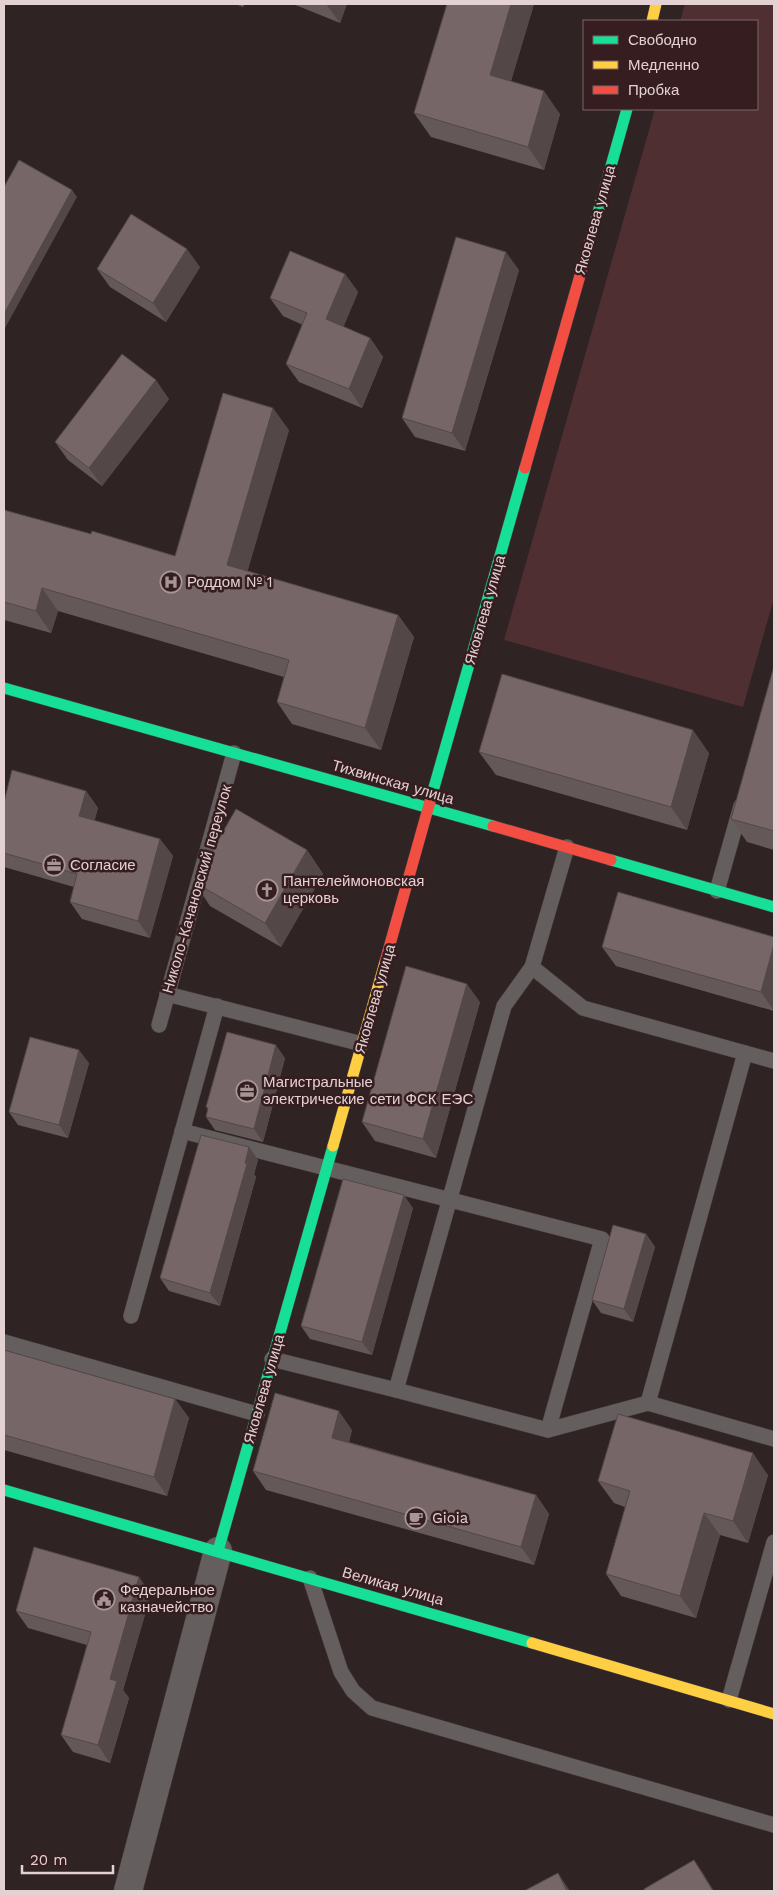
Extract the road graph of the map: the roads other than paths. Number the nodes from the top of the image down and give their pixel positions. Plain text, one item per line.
1 (656, 4) edge
2 (652, 20) edge
3 (627, 110) edge
4 (4, 688) edge
5 (234, 753) junction
6 (746, 790) edge
7 (429, 808) junction
8 (567, 847) junction
9 (717, 891) junction
10 (774, 907) edge
11 (532, 967) junction
12 (167, 994) junction
13 (217, 1006) junction
14 (159, 1025) dead end
15 (362, 1044) junction
16 (745, 1053) junction
17 (774, 1061) edge
18 (182, 1131) junction
19 (327, 1167) junction
20 (448, 1199) junction
21 (131, 1316) dead end
22 (4, 1342) edge
23 (272, 1359) junction
24 (396, 1390) junction
25 (648, 1403) junction
26 (257, 1414) junction
27 (548, 1430) junction
28 (774, 1439) edge
29 (4, 1490) edge
30 (774, 1542) edge
31 (218, 1551) junction
32 (310, 1578) junction
33 (729, 1700) junction
34 (774, 1714) edge
35 (774, 1825) edge
36 (128, 1891) edge

1 - 2 street
3 - 7 street, Яковлева улица
4 - 5 street, Тихвинская улица
5 - 7 street, Тихвинская улица
5 - 12 lane, Николо-Качановский переулок
6 - 9 lane
7 - 8 street, Тихвинская улица
7 - 15 street, Яковлева улица
8 - 9 street, Тихвинская улица
8 - 11 lane
9 - 10 street, Тихвинская улица
11 - 16 lane
11 - 20 lane
12 - 13 lane
12 - 14 lane, Николо-Качановский переулок
13 - 15 lane
13 - 18 lane
15 - 19 street, Яковлева улица
16 - 17 lane
16 - 25 lane
18 - 19 lane
18 - 21 lane
19 - 20 lane
19 - 23 street, Яковлева улица
20 - 24 lane
20 - 27 lane
22 - 26 lane
23 - 24 lane
23 - 26 street, Яковлева улица
24 - 27 lane
25 - 27 lane
25 - 28 lane
26 - 31 street, Яковлева улица
29 - 31 street, Великая улица
30 - 33 lane
31 - 32 street, Великая улица
31 - 36 street, Яковлева улица
32 - 33 street, Великая улица
32 - 35 lane
33 - 34 street, Великая улица

